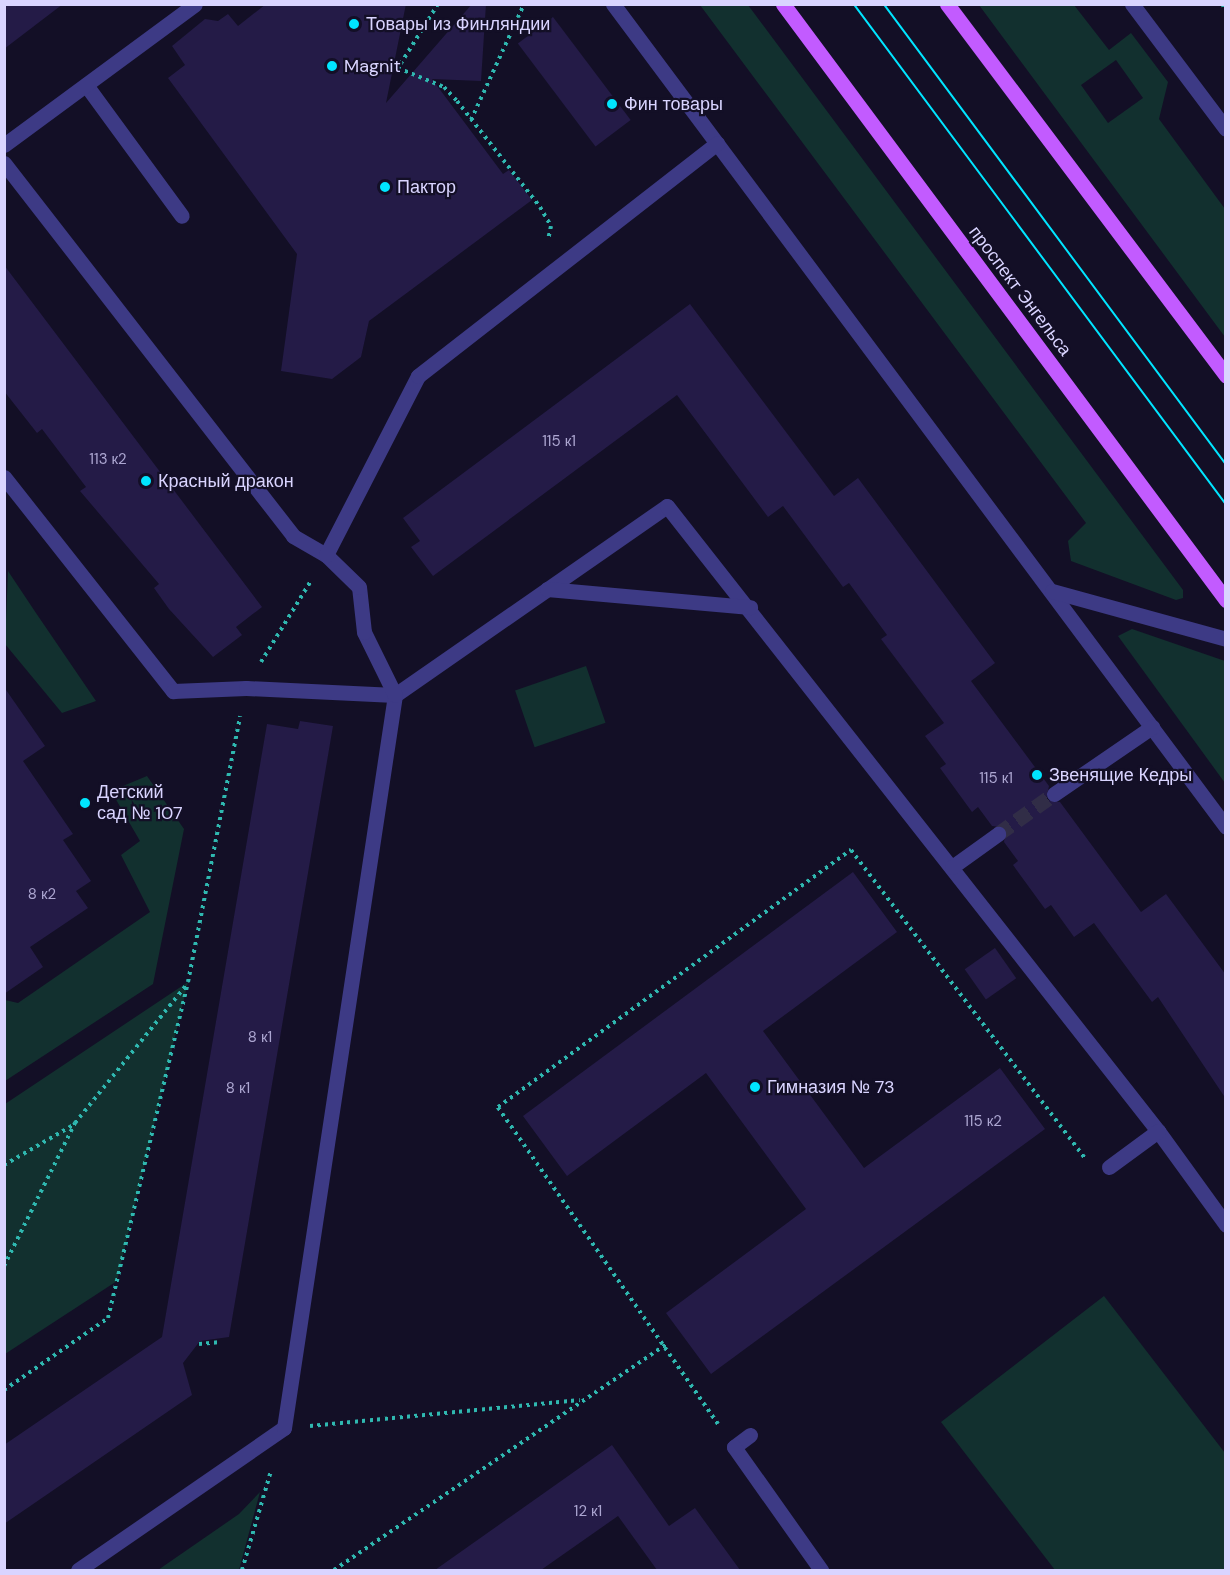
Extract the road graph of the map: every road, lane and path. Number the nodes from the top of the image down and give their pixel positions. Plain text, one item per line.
1 (195, 4) edge
2 (438, 4) edge
3 (524, 4) edge
4 (613, 4) edge
5 (783, 4) edge
6 (947, 4) edge
7 (1132, 4) edge
8 (1222, 4) edge
9 (1226, 10) edge
10 (86, 85) junction
11 (471, 120) junction
12 (1226, 129) edge
13 (717, 143) junction
14 (4, 145) edge
15 (4, 163) edge
16 (182, 216) dead end
17 (546, 252) dead end
18 (1226, 376) edge
19 (4, 477) edge
20 (326, 555) junction
21 (547, 589) junction
22 (1052, 591) junction
23 (1226, 600) edge
24 (750, 607) junction
25 (1226, 639) edge
26 (246, 688) junction
27 (395, 695) junction
28 (1152, 727) junction
29 (1054, 794) tunnel mouth
30 (1226, 827) edge
31 (998, 834) tunnel mouth
32 (952, 867) junction
33 (188, 982) junction
34 (75, 1123) junction
35 (1158, 1131) junction
36 (4, 1165) edge
37 (1091, 1166) dead end
38 (1110, 1167) dead end
39 (1226, 1225) edge
40 (4, 1266) edge
41 (221, 1342) dead end
42 (199, 1344) dead end
43 (666, 1344) junction
44 (4, 1390) edge
45 (580, 1400) junction
46 (284, 1428) junction
47 (750, 1435) dead end
48 (734, 1447) junction
49 (78, 1570) edge
50 (242, 1570) edge
51 (333, 1570) edge
52 (821, 1570) edge

1 - 10 street
2 - 11 path
3 - 11 path
4 - 13 street
5 - 23 main road, проспект Энгельса
6 - 18 main road
7 - 12 street
8 - 9 path
10 - 14 street
10 - 16 street
11 - 17 path
13 - 20 street
13 - 22 street
15 - 20 street
19 - 26 street
20 - 26 path
20 - 27 street
21 - 24 street
21 - 24 street
21 - 27 street
22 - 25 street
22 - 28 street
24 - 32 street
26 - 27 street
26 - 33 path
27 - 46 street
28 - 29 street
28 - 30 street
31 - 32 street
32 - 35 street
33 - 34 path
33 - 44 path
34 - 36 path
34 - 40 path
35 - 38 street
35 - 39 street
37 - 43 path
41 - 42 path
43 - 45 path
43 - 48 path
45 - 46 path
45 - 51 path
46 - 49 street
46 - 50 path
47 - 48 street
48 - 52 street

